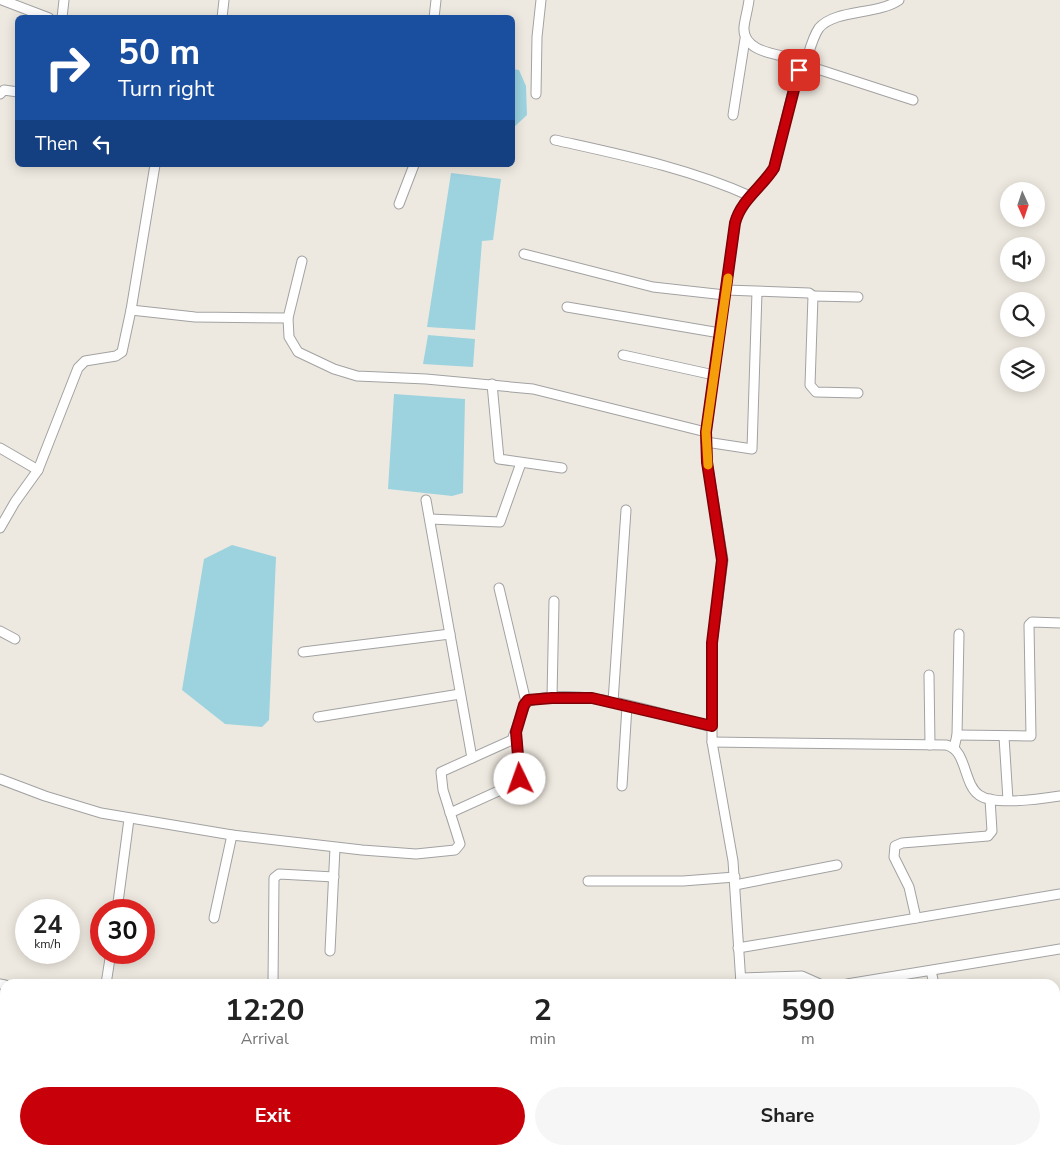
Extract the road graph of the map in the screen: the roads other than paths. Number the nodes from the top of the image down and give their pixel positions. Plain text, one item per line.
1 (2, 0) edge
2 (64, 0) edge
3 (224, 0) edge
4 (436, 0) edge
5 (541, 0) edge
6 (749, 0) edge
7 (899, 0) edge
8 (41, 15) edge
9 (62, 15) edge
10 (222, 15) edge
11 (434, 15) edge
12 (745, 38) junction
13 (802, 64) junction
14 (15, 92) edge
15 (0, 94) edge
16 (536, 94) dead end
17 (913, 100) dead end
18 (733, 115) dead end
19 (555, 140) dead end
20 (155, 167) edge
21 (413, 167) edge
22 (750, 196) junction
23 (399, 204) dead end
24 (524, 254) dead end
25 (302, 262) dead end
26 (725, 292) junction
27 (757, 292) junction
28 (813, 296) junction
29 (858, 296) dead end
30 (567, 307) dead end
31 (131, 310) junction
32 (288, 318) junction
33 (720, 333) junction
34 (623, 355) dead end
35 (714, 375) junction
36 (492, 384) junction
37 (858, 393) dead end
38 (706, 437) junction
39 (0, 448) edge
40 (521, 463) junction
41 (562, 468) dead end
42 (38, 470) junction
43 (426, 500) dead end
44 (626, 510) dead end
45 (430, 519) junction
46 (0, 528) edge
47 (499, 588) dead end
48 (554, 601) dead end
49 (1060, 623) edge
50 (0, 631) edge
51 (450, 634) junction
52 (959, 634) dead end
53 (14, 639) dead end
54 (303, 652) dead end
55 (929, 675) dead end
56 (460, 694) junction
57 (552, 698) junction
58 (526, 702) junction
59 (613, 702) junction
60 (627, 706) junction
61 (318, 717) dead end
62 (712, 726) junction
63 (516, 732) junction
64 (957, 735) junction
65 (1004, 737) junction
66 (712, 742) junction
67 (930, 745) junction
68 (954, 748) junction
69 (472, 758) junction
70 (0, 779) edge
71 (622, 786) dead end
72 (1060, 796) edge
73 (990, 799) junction
74 (1008, 800) junction
75 (450, 813) junction
76 (129, 819) junction
77 (232, 835) junction
78 (335, 848) junction
79 (837, 866) dead end
80 (334, 877) junction
81 (588, 881) dead end
82 (735, 881) junction
83 (1060, 894) edge
84 (118, 899) edge
85 (214, 918) dead end
86 (916, 918) junction
87 (738, 948) junction
88 (1060, 949) edge
89 (330, 951) dead end
90 (109, 964) edge
91 (931, 971) junction
92 (107, 979) edge
93 (273, 979) edge
94 (741, 979) edge
95 (765, 979) edge
96 (809, 979) edge
97 (879, 979) edge
98 (933, 979) edge

1 - 8 street
2 - 9 street
3 - 10 street
4 - 11 street
5 - 16 street
6 - 12 street
7 - 13 street
12 - 13 street
12 - 18 street
13 - 17 street
13 - 22 street
14 - 15 street
19 - 22 street
20 - 31 street
21 - 23 street
22 - 26 street
24 - 26 street
25 - 32 street
26 - 27 street
26 - 33 street
27 - 28 street
27 - 38 street
28 - 29 street
28 - 37 street
30 - 33 street
31 - 32 street
31 - 42 street
32 - 36 street
33 - 35 street
34 - 35 street
35 - 38 street
36 - 38 street
36 - 40 street
38 - 62 street
39 - 42 street
40 - 41 street
40 - 45 street
42 - 46 street
43 - 45 street
44 - 59 street
45 - 51 street
47 - 58 street
48 - 57 street
49 - 65 street
50 - 53 street
51 - 54 street
51 - 56 street
52 - 64 street
55 - 67 street
56 - 61 street
56 - 69 street
57 - 58 street
57 - 59 street
58 - 63 street
59 - 60 street
60 - 62 street
60 - 71 street
62 - 66 street
63 - 69 street
63 - 75 street
64 - 65 street
64 - 68 street
65 - 74 street
66 - 67 street
66 - 82 street
67 - 68 street
68 - 73 street
69 - 75 street
70 - 76 street
72 - 74 street
73 - 74 street
73 - 86 street
75 - 78 street
76 - 77 street
76 - 84 street
77 - 78 street
77 - 85 street
78 - 80 street
79 - 82 street
80 - 89 street
80 - 93 street
81 - 82 street
82 - 87 street
83 - 86 street
86 - 87 street
87 - 94 street
88 - 91 street
90 - 92 street
91 - 97 street
91 - 98 street
95 - 96 street

